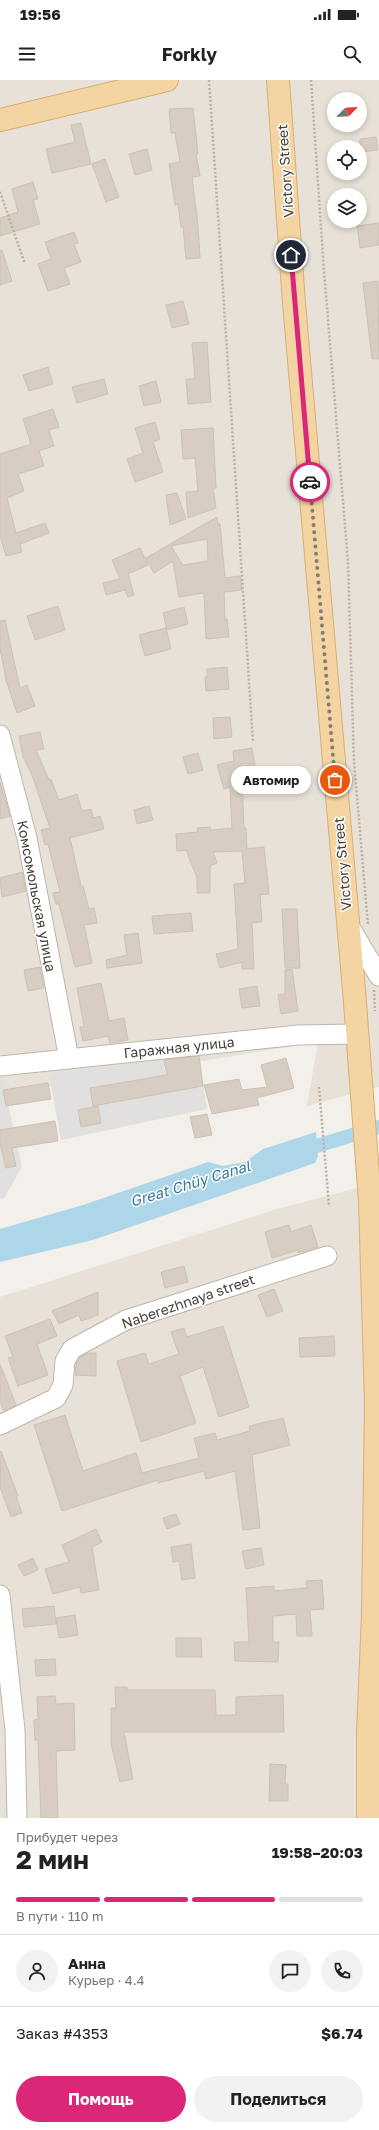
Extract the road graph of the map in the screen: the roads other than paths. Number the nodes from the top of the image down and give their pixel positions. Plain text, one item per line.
1 (167, 80) edge
2 (278, 80) edge
3 (0, 120) edge
4 (0, 735) edge
5 (347, 924) junction
6 (375, 970) edge
7 (357, 1034) junction
8 (69, 1059) junction
9 (0, 1066) edge
10 (376, 1253) edge
11 (327, 1256) dead end
12 (376, 1281) edge
13 (0, 1425) edge
14 (0, 1595) edge
15 (17, 1818) edge
16 (368, 1818) edge

1 - 3 main road
2 - 5 main road, Victory Street
4 - 8 street, Комсомольская улица
5 - 6 street
5 - 7 main road, Victory Street
7 - 8 street, Гаражная улица
7 - 10 main road, Victory Street
8 - 9 street, Гаражная улица
10 - 12 main road, Victory Street
11 - 13 street, Naberezhnaya street
12 - 16 main road, Victory Street
14 - 15 street

